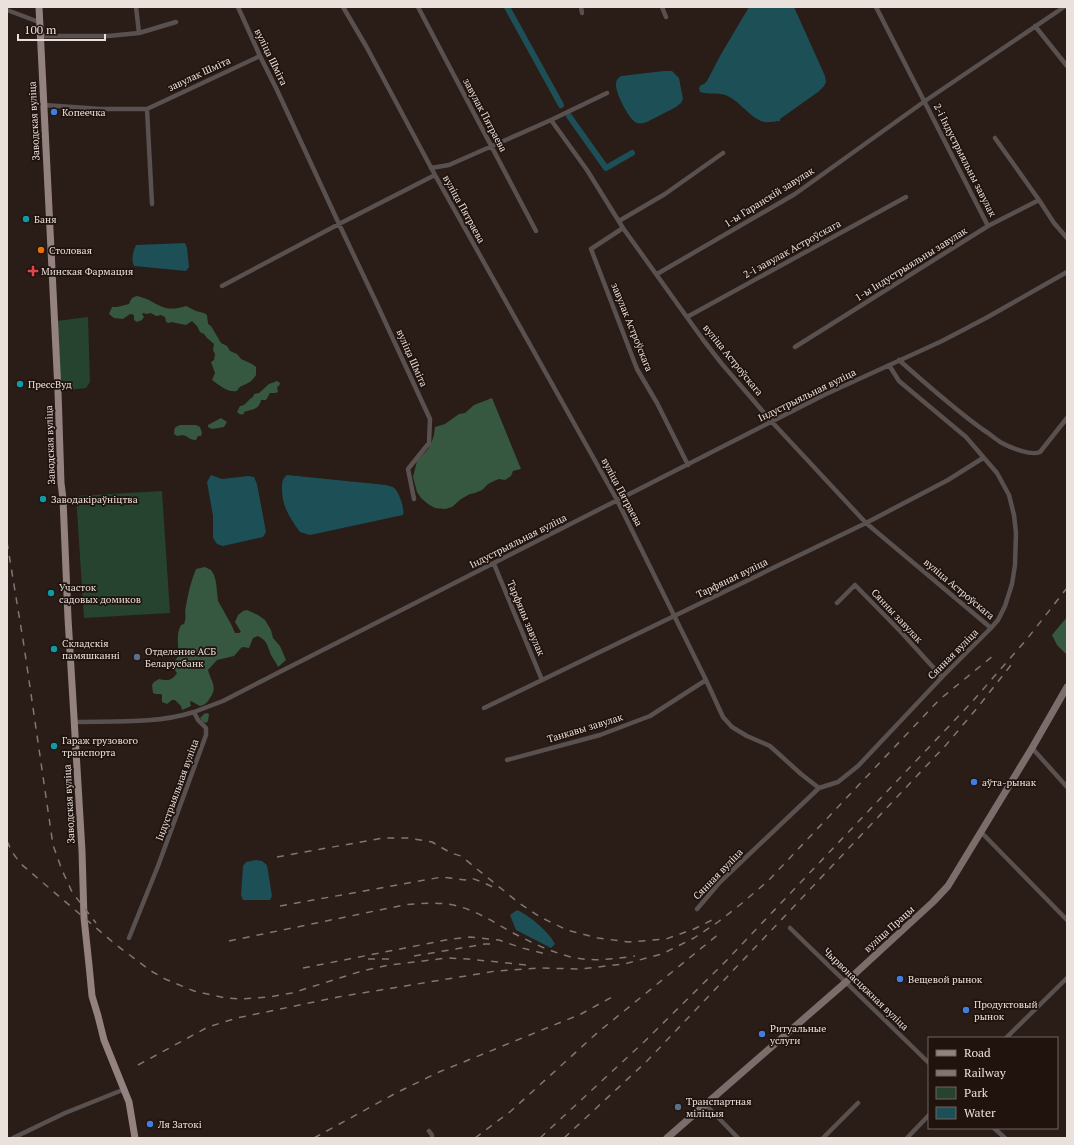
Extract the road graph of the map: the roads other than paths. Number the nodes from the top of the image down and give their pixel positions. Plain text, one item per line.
1 (39, 7) edge
2 (136, 7) edge
3 (238, 7) edge
4 (344, 7) edge
5 (418, 7) edge
6 (581, 7) edge
7 (662, 7) edge
8 (876, 7) edge
9 (1064, 7) edge
10 (7, 10) edge
11 (582, 13) dead end
12 (666, 17) dead end
13 (39, 22) junction
14 (176, 22) dead end
15 (1034, 26) junction
16 (139, 33) junction
17 (40, 36) junction
18 (260, 56) junction
19 (1067, 66) edge
20 (607, 93) dead end
21 (925, 101) junction
22 (44, 105) junction
23 (146, 109) junction
24 (551, 120) junction
25 (995, 138) dead end
26 (491, 146) junction
27 (723, 153) dead end
28 (431, 168) junction
29 (435, 175) junction
30 (906, 196) dead end
31 (1039, 200) junction
32 (152, 204) dead end
33 (619, 221) junction
34 (339, 224) junction
35 (988, 226) junction
36 (623, 228) junction
37 (536, 231) dead end
38 (1067, 238) edge
39 (1067, 272) edge
40 (657, 274) junction
41 (222, 286) dead end
42 (687, 318) junction
43 (795, 347) dead end
44 (899, 360) junction
45 (889, 365) junction
46 (1067, 418) edge
47 (772, 422) junction
48 (983, 458) junction
49 (688, 465) junction
50 (414, 499) dead end
51 (617, 500) junction
52 (866, 523) junction
53 (494, 564) junction
54 (837, 603) dead end
55 (674, 616) junction
56 (991, 628) junction
57 (942, 677) junction
58 (542, 680) junction
59 (706, 680) junction
60 (1067, 687) edge
61 (484, 708) dead end
62 (194, 712) junction
63 (74, 722) junction
64 (1032, 748) junction
65 (507, 760) dead end
66 (1067, 787) edge
67 (819, 788) junction
68 (981, 832) junction
69 (698, 909) dead end
70 (1067, 920) edge
71 (790, 928) dead end
72 (129, 938) dead end
73 (1067, 978) edge
74 (846, 982) junction
75 (1007, 1037) edge
76 (928, 1062) edge
77 (125, 1089) junction
78 (858, 1103) dead end
79 (706, 1104) junction
80 (928, 1116) edge
81 (995, 1129) edge
82 (430, 1131) dead end
83 (13, 1138) edge
84 (136, 1138) edge
85 (432, 1138) edge
86 (667, 1138) edge
87 (738, 1138) edge
88 (823, 1138) edge
89 (907, 1138) edge
90 (1005, 1138) edge

1 - 13 main road, Заводская вуліца
2 - 16 street
3 - 18 street, вуліца Шміта
4 - 28 street, вуліца Пятраева
5 - 26 street, завулак Пятраева
6 - 11 street
7 - 12 street
8 - 21 street
9 - 15 street, 1-ы Гаранскій завулак
10 - 13 street
13 - 17 main road, Заводская вуліца
14 - 16 street
15 - 19 street
15 - 21 street, 1-ы Гаранскій завулак
16 - 17 street
17 - 22 main road, Заводская вуліца
18 - 23 street, завулак Шміта
18 - 34 street, вуліца Шміта
20 - 24 street
21 - 35 street, 2-і Індустрыяльны завулак
21 - 40 street, 1-ы Гаранскій завулак
22 - 23 street, завулак Шміта
22 - 63 main road, Заводская вуліца
23 - 32 street
24 - 26 street
24 - 33 street, вуліца Астроўскага
25 - 31 street
26 - 28 street
26 - 37 street, завулак Пятраева
27 - 33 street
28 - 29 street, вуліца Пятраева
29 - 34 street, вуліца Пятраева
29 - 51 street, вуліца Пятраева
30 - 42 street, 2-і завулак Астроўскага
31 - 35 street, 1-ы Індустрыяльны завулак
31 - 38 street
33 - 36 street, вуліца Астроўскага
34 - 41 street
34 - 50 street, вуліца Шміта
35 - 43 street, 1-ы Індустрыяльны завулак
36 - 40 street, вуліца Астроўскага
36 - 49 street, завулак Астроўскага
39 - 44 street, Індустрыяльная вуліца
40 - 42 street, вуліца Астроўскага
42 - 47 street, вуліца Астроўскага
44 - 45 street, Індустрыяльная вуліца
44 - 46 street
45 - 47 street, Індустрыяльная вуліца
45 - 48 street, Сянная вуліца
47 - 49 street, Індустрыяльная вуліца
47 - 52 street, вуліца Астроўскага
48 - 52 street, Тарфяная вуліца
48 - 56 street, Сянная вуліца
49 - 51 street, Індустрыяльная вуліца
51 - 53 street, Індустрыяльная вуліца
51 - 55 street, вуліца Пятраева
52 - 55 street, Тарфяная вуліца
52 - 56 street, вуліца Астроўскага
53 - 58 street, Тарфяны завулак
53 - 62 street, Індустрыяльная вуліца
54 - 57 street, Сянны завулак
55 - 58 street, Тарфяная вуліца
55 - 59 street, вуліца Пятраева
56 - 57 street, Сянная вуліца
57 - 67 street, Сянная вуліца
58 - 61 street, Тарфяная вуліца
59 - 65 street, Танкавы завулак
59 - 67 street, вуліца Пятраева
60 - 64 main road, вуліца Працы
62 - 63 street
62 - 72 street, Індустрыяльная вуліца
63 - 77 main road, Заводская вуліца
64 - 66 street
64 - 68 main road, вуліца Працы
67 - 69 street, Сянная вуліца
68 - 70 street
68 - 74 main road, вуліца Працы
71 - 74 street, Чырвонасцяжная вуліца
73 - 75 street
74 - 76 street, Чырвонасцяжная вуліца
74 - 79 main road, вуліца Працы
77 - 83 street
77 - 84 main road, Заводская вуліца
78 - 88 street
79 - 86 main road, вуліца Працы
79 - 87 street
80 - 89 street
81 - 90 street
82 - 85 street

